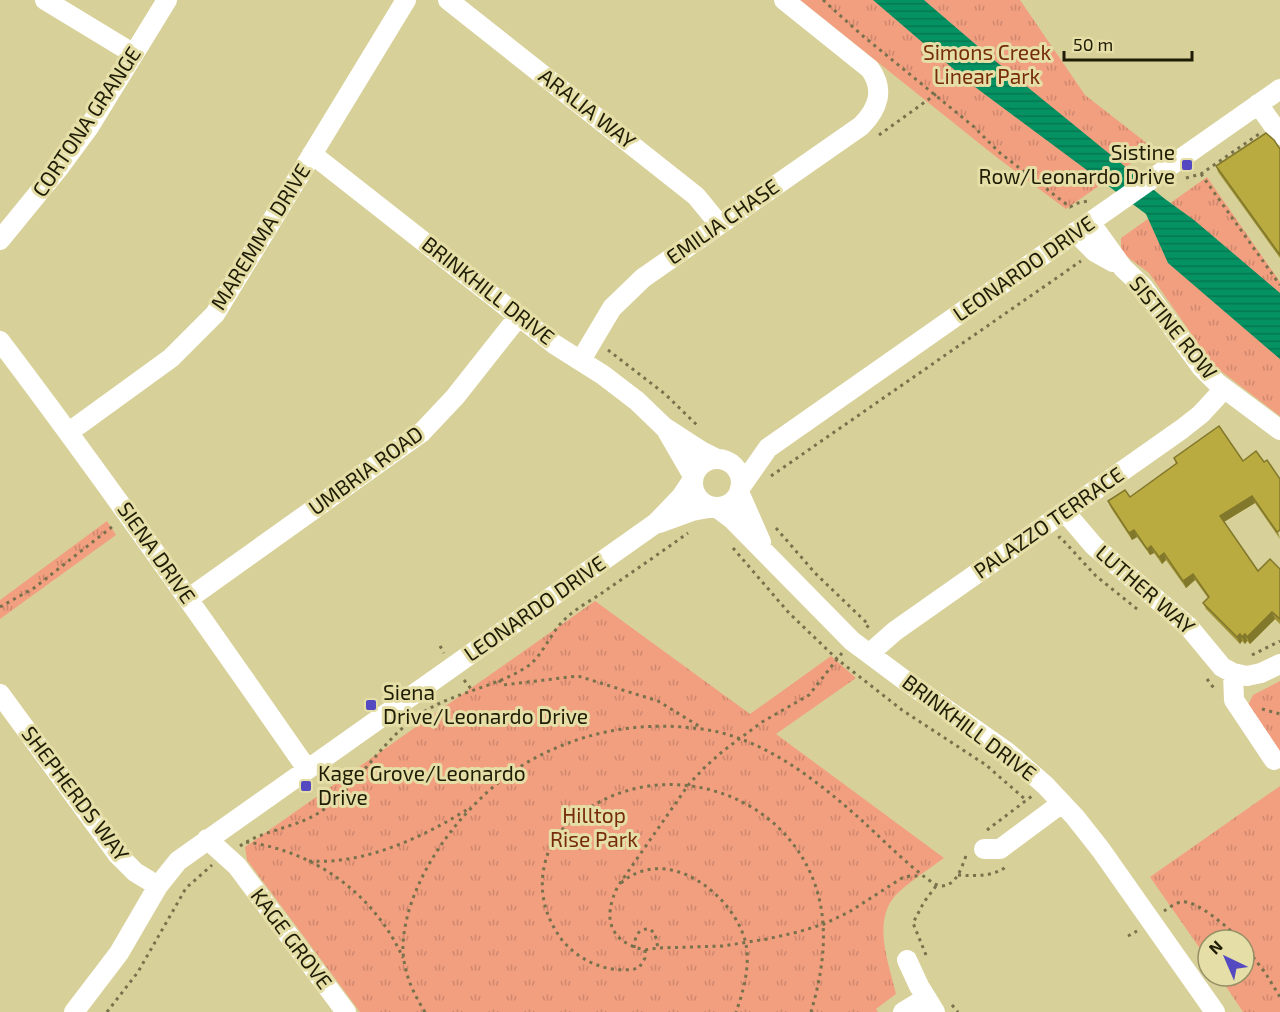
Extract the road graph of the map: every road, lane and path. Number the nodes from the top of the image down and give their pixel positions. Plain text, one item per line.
1 (45, 0) edge
2 (167, 0) edge
3 (406, 0) edge
4 (448, 0) edge
5 (784, 0) edge
6 (823, 0) edge
7 (134, 54) junction
8 (1280, 88) edge
9 (936, 94) junction
10 (1258, 104) junction
11 (1276, 129) edge
12 (870, 141) dead end
13 (312, 154) junction
14 (1201, 174) junction
15 (1178, 179) dead end
16 (1096, 218) junction
17 (719, 224) junction
18 (0, 240) edge
19 (1095, 252) junction
20 (1123, 268) junction
21 (1280, 285) edge
22 (519, 316) junction
23 (0, 341) edge
24 (610, 345) dead end
25 (581, 360) junction
26 (1224, 388) junction
27 (664, 427) junction
28 (1280, 430) edge
29 (69, 432) junction
30 (704, 432) dead end
31 (768, 448) junction
32 (718, 459) junction
33 (693, 477) junction
34 (770, 477) dead end
35 (740, 490) junction
36 (715, 507) junction
37 (1065, 512) junction
38 (772, 523) dead end
39 (656, 524) junction
40 (113, 526) dead end
41 (691, 531) dead end
42 (1050, 544) dead end
43 (765, 551) junction
44 (188, 599) junction
45 (0, 607) edge
46 (1141, 612) dead end
47 (852, 641) junction
48 (870, 653) junction
49 (1280, 664) edge
50 (1201, 672) dead end
51 (1233, 673) junction
52 (500, 680) junction
53 (0, 694) edge
54 (1239, 708) junction
55 (1280, 714) edge
56 (704, 729) junction
57 (741, 738) junction
58 (1274, 760) dead end
59 (307, 769) junction
60 (689, 784) junction
61 (1045, 785) junction
62 (478, 803) junction
63 (1062, 803) junction
64 (213, 834) junction
65 (980, 842) junction
66 (234, 854) junction
67 (305, 861) junction
68 (924, 876) junction
69 (159, 886) junction
70 (618, 886) junction
71 (936, 886) junction
72 (1150, 921) junction
73 (824, 924) junction
74 (1226, 928) edge
75 (1128, 936) dead end
76 (746, 943) junction
77 (634, 948) junction
78 (658, 948) junction
79 (645, 950) junction
80 (917, 958) joint
81 (1256, 961) edge
82 (405, 962) junction
83 (1280, 997) edge
84 (937, 1004) edge
85 (74, 1010) edge
86 (107, 1012) edge
87 (346, 1012) edge
88 (425, 1012) edge
89 (736, 1012) edge
90 (811, 1012) edge
91 (903, 1012) edge
92 (958, 1012) edge
93 (1215, 1012) edge

1 - 7 street
2 - 7 street, CORTONA GRANGE
3 - 13 street, MAREMMA DRIVE
4 - 17 street, ARALIA WAY
5 - 17 street, EMILIA CHASE
6 - 9 path
7 - 18 street, CORTONA GRANGE
8 - 10 street, LEONARDO DRIVE
9 - 12 path
9 - 16 path
10 - 11 street
10 - 16 street, LEONARDO DRIVE
11 - 14 path
13 - 22 street, BRINKHILL DRIVE
13 - 29 street, MAREMMA DRIVE
14 - 15 path
14 - 21 path
16 - 19 street, SISTINE ROW
16 - 20 street, SISTINE ROW
16 - 31 street, LEONARDO DRIVE
17 - 25 street, EMILIA CHASE
19 - 20 street, SISTINE ROW
19 - 34 path
20 - 26 street, SISTINE ROW
22 - 25 street, BRINKHILL DRIVE
22 - 44 street, UMBRIA ROAD
23 - 29 street, SIENA DRIVE
24 - 30 path
25 - 27 street, BRINKHILL DRIVE
26 - 28 street, SISTINE ROW
26 - 37 street, PALAZZO TERRACE
27 - 32 street, BRINKHILL DRIVE
27 - 33 street, BRINKHILL DRIVE
29 - 44 street, SIENA DRIVE
31 - 32 street, LEONARDO DRIVE
31 - 35 street, LEONARDO DRIVE
32 - 33 street
32 - 35 street
33 - 36 street
33 - 39 street, LEONARDO DRIVE
35 - 36 street
35 - 43 street, BRINKHILL DRIVE
36 - 39 street, LEONARDO DRIVE
36 - 43 street, BRINKHILL DRIVE
37 - 48 street, PALAZZO TERRACE
37 - 51 street, LUTHER WAY
38 - 47 path
39 - 59 street, LEONARDO DRIVE
40 - 45 path
41 - 52 path
42 - 46 path
43 - 47 street, BRINKHILL DRIVE
44 - 59 street, SIENA DRIVE
47 - 48 street, BRINKHILL DRIVE
47 - 57 path
48 - 61 street, BRINKHILL DRIVE
49 - 51 street
50 - 54 path
51 - 54 street
52 - 56 path
52 - 66 path
53 - 69 street, SHEPHERDS WAY
54 - 55 path
54 - 58 street
56 - 57 path
56 - 62 path
57 - 60 path
57 - 68 path
59 - 64 street, LEONARDO DRIVE
60 - 70 path
60 - 73 path
60 - 79 path
61 - 63 street, BRINKHILL DRIVE
61 - 65 path
62 - 67 path
62 - 82 path
63 - 65 street
63 - 72 street, BRINKHILL DRIVE
64 - 66 street, KAGE GROVE
64 - 69 street, LEONARDO DRIVE
65 - 71 path
66 - 67 path
66 - 86 path
66 - 87 street, KAGE GROVE
67 - 82 path
68 - 71 path
68 - 73 path
69 - 85 street, LEONARDO DRIVE
70 - 76 path
70 - 77 path
71 - 80 path
72 - 74 path
72 - 75 path
72 - 93 street, BRINKHILL DRIVE
73 - 76 path
73 - 90 path
76 - 78 path
76 - 89 path
77 - 78 path
77 - 79 path
78 - 79 path
80 - 84 street
81 - 83 path
82 - 88 path
84 - 91 street
84 - 92 path

